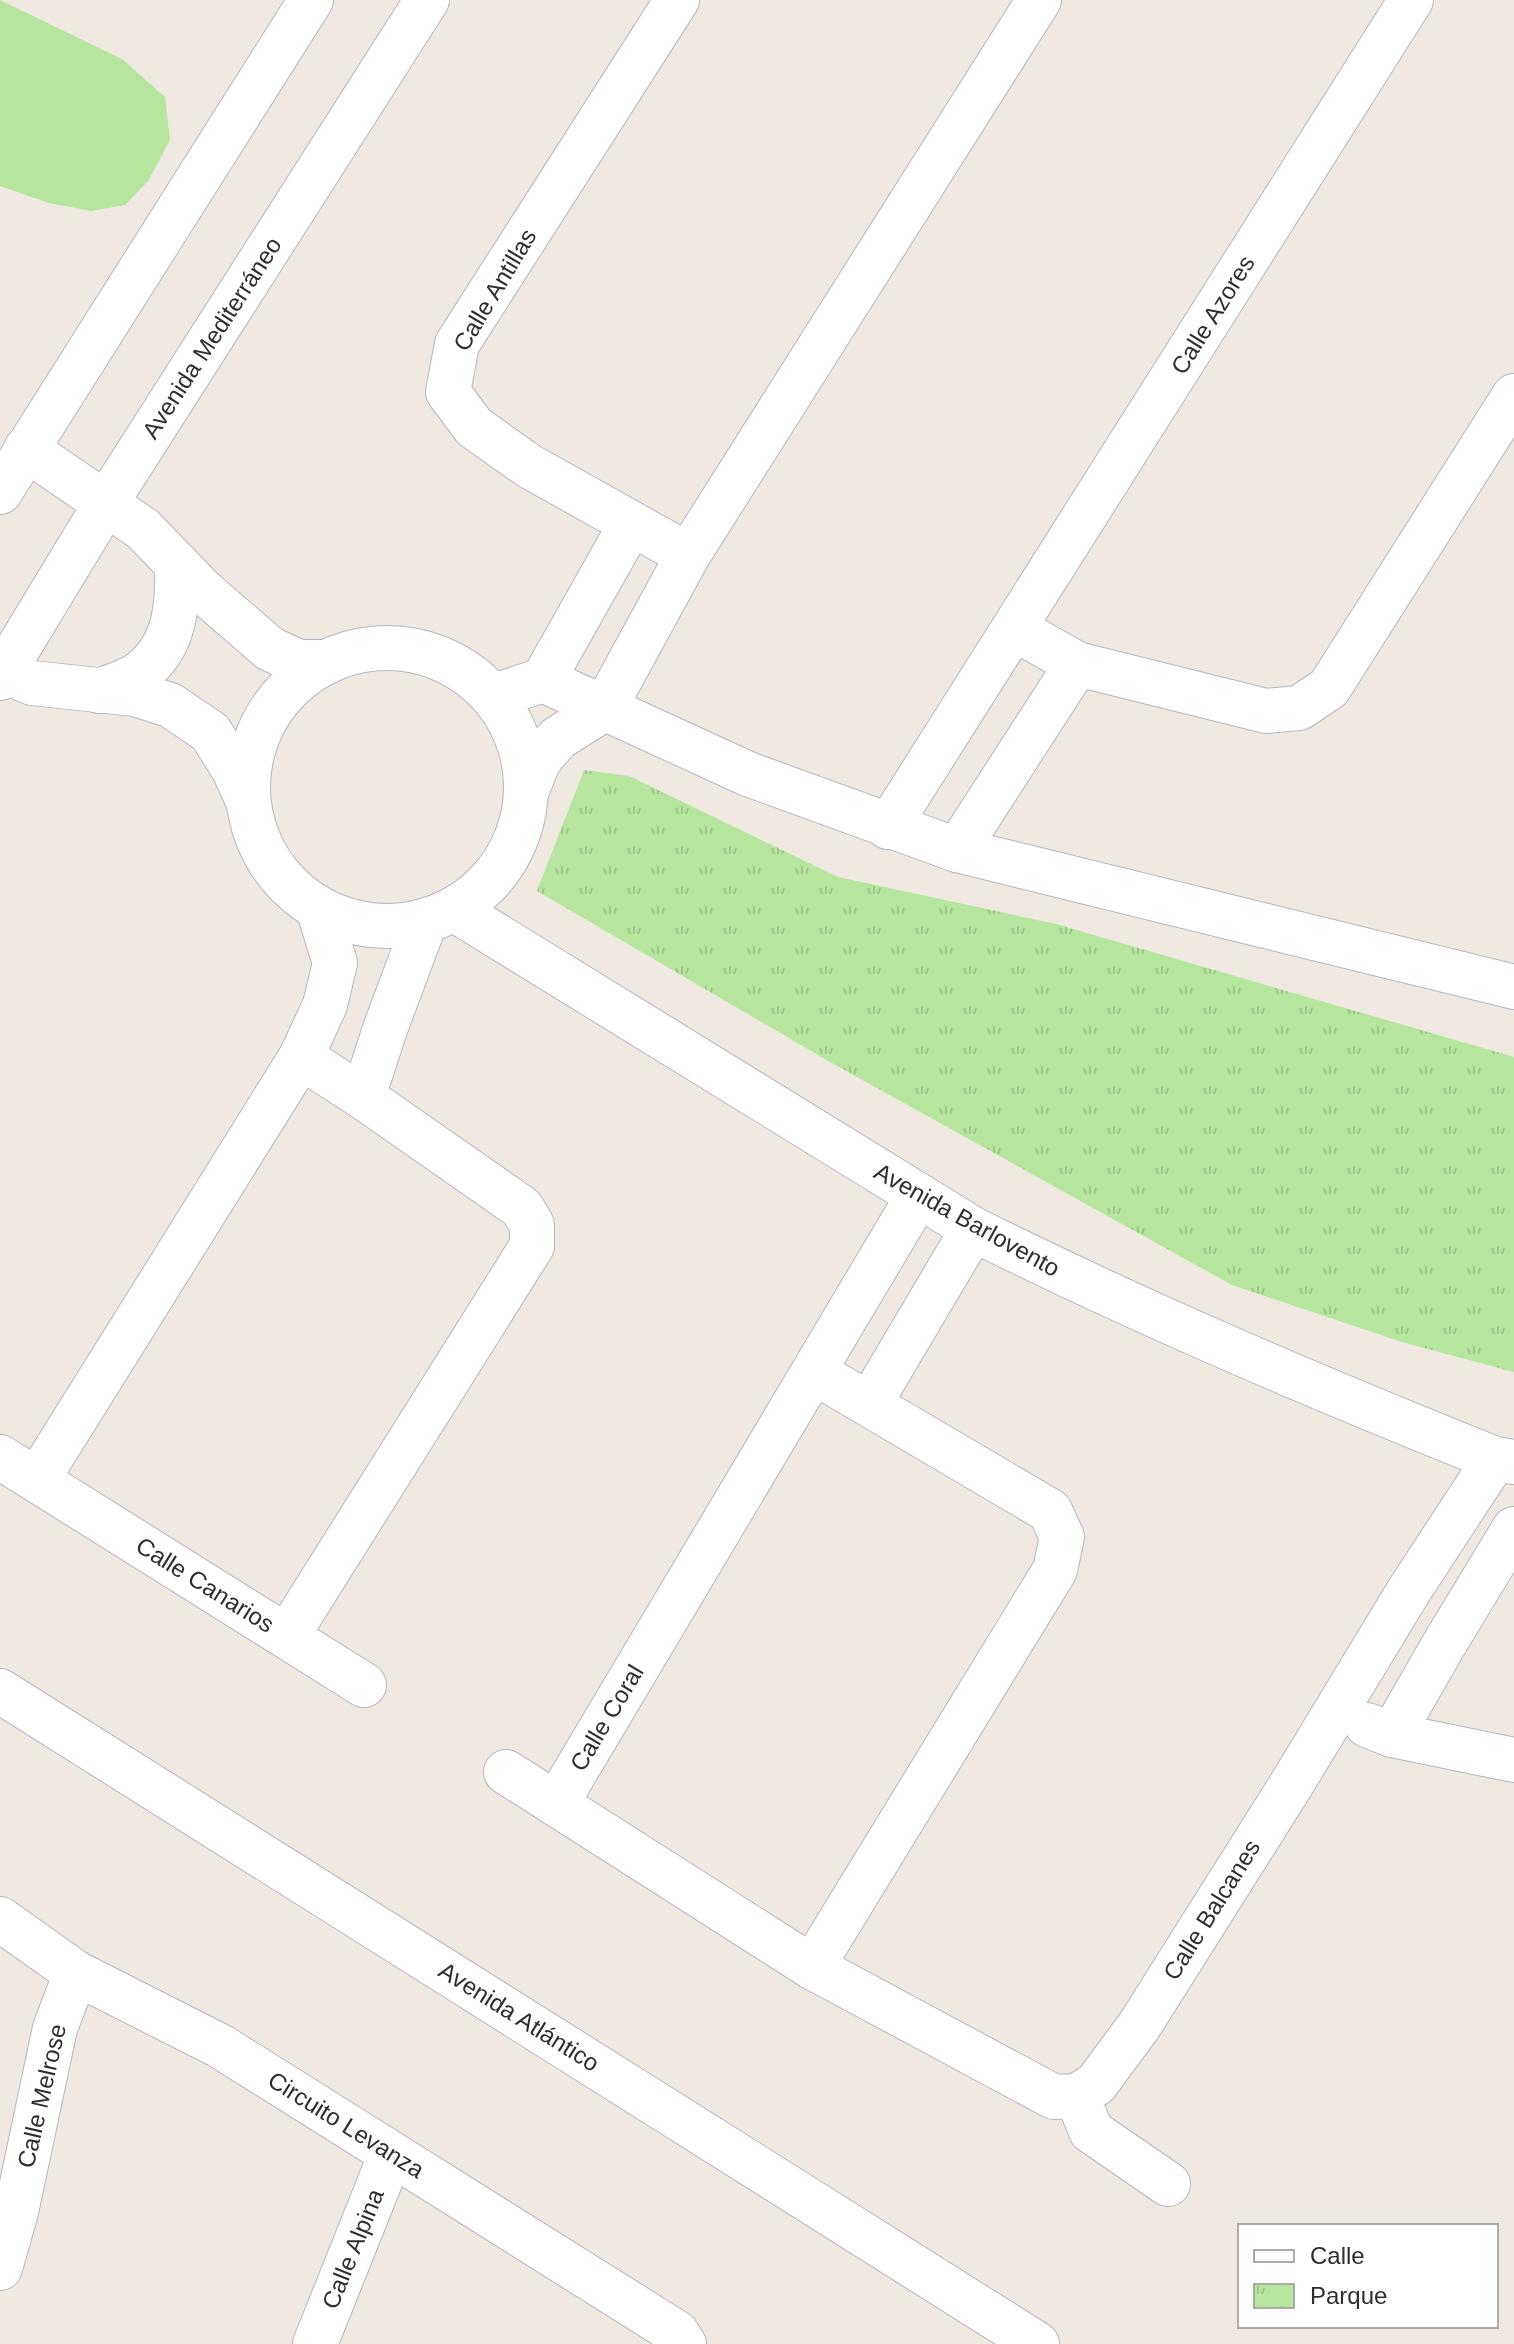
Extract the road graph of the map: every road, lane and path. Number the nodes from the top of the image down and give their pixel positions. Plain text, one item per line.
1 (311, 0) edge
2 (427, 0) edge
3 (677, 0) edge
4 (1039, 0) edge
5 (1411, 0) edge
6 (1514, 396) edge
7 (26, 449) junction
8 (0, 492) edge
9 (106, 503) junction
10 (631, 524) junction
11 (688, 555) junction
12 (177, 564) junction
13 (1015, 629) junction
14 (325, 662) junction
15 (1077, 664) junction
16 (1, 673) edge
17 (543, 680) junction
18 (99, 691) junction
19 (494, 696) junction
20 (604, 709) junction
21 (527, 790) junction
22 (248, 801) junction
23 (888, 827) junction
24 (957, 850) junction
25 (319, 911) junction
26 (440, 916) junction
27 (1512, 984) edge
28 (301, 1057) junction
29 (363, 1097) junction
30 (918, 1196) junction
31 (973, 1229) junction
32 (814, 1372) junction
33 (870, 1403) junction
34 (0, 1457) edge
35 (1505, 1460) edge
36 (37, 1480) junction
37 (1514, 1529) edge
38 (287, 1636) junction
39 (364, 1685) dead end
40 (0, 1691) edge
41 (1335, 1712) junction
42 (1392, 1735) junction
43 (1514, 1760) edge
44 (506, 1772) dead end
45 (556, 1804) junction
46 (0, 1919) edge
47 (812, 1967) junction
48 (76, 1973) junction
49 (1077, 2096) junction
50 (391, 2154) junction
51 (1168, 2184) dead end
52 (0, 2268) edge
53 (315, 2344) edge
54 (684, 2344) edge
55 (1037, 2344) edge

1 - 7 street
2 - 9 street, Avenida Mediterráneo
3 - 10 street, Calle Antillas
4 - 11 street
5 - 13 street, Calle Azores
6 - 15 street
7 - 8 street
7 - 9 street
9 - 12 street
9 - 16 street, Avenida Mediterráneo
10 - 11 street, Calle Antillas
10 - 17 street
11 - 20 street
12 - 14 street
12 - 18 street
13 - 15 street
13 - 23 street, Calle Azores
14 - 19 street
14 - 22 street
15 - 24 street
16 - 18 street
17 - 19 street
17 - 20 street
18 - 22 street
19 - 21 street
20 - 21 street
20 - 23 street
21 - 26 street
22 - 25 street
23 - 24 street
24 - 27 street
25 - 26 street
25 - 28 street
26 - 29 street
26 - 30 street, Avenida Barlovento
28 - 29 street, Calle Canarios
28 - 36 street
29 - 38 street, Calle Canarios
30 - 31 street, Avenida Barlovento
30 - 32 street, Calle Coral
31 - 33 street
31 - 35 street, Avenida Barlovento
32 - 33 street
32 - 45 street, Calle Coral
33 - 47 street
34 - 36 street, Calle Canarios
35 - 41 street, Calle Balcanes
36 - 38 street, Calle Canarios
37 - 42 street
38 - 39 street
40 - 55 street, Avenida Atlántico
41 - 42 street
41 - 49 street, Calle Balcanes
42 - 43 street
44 - 45 street
45 - 47 street
46 - 48 street, Circuito Levanza
47 - 49 street
48 - 50 street, Circuito Levanza
48 - 52 street, Calle Melrose
49 - 51 street
50 - 53 street, Calle Alpina
50 - 54 street, Circuito Levanza

